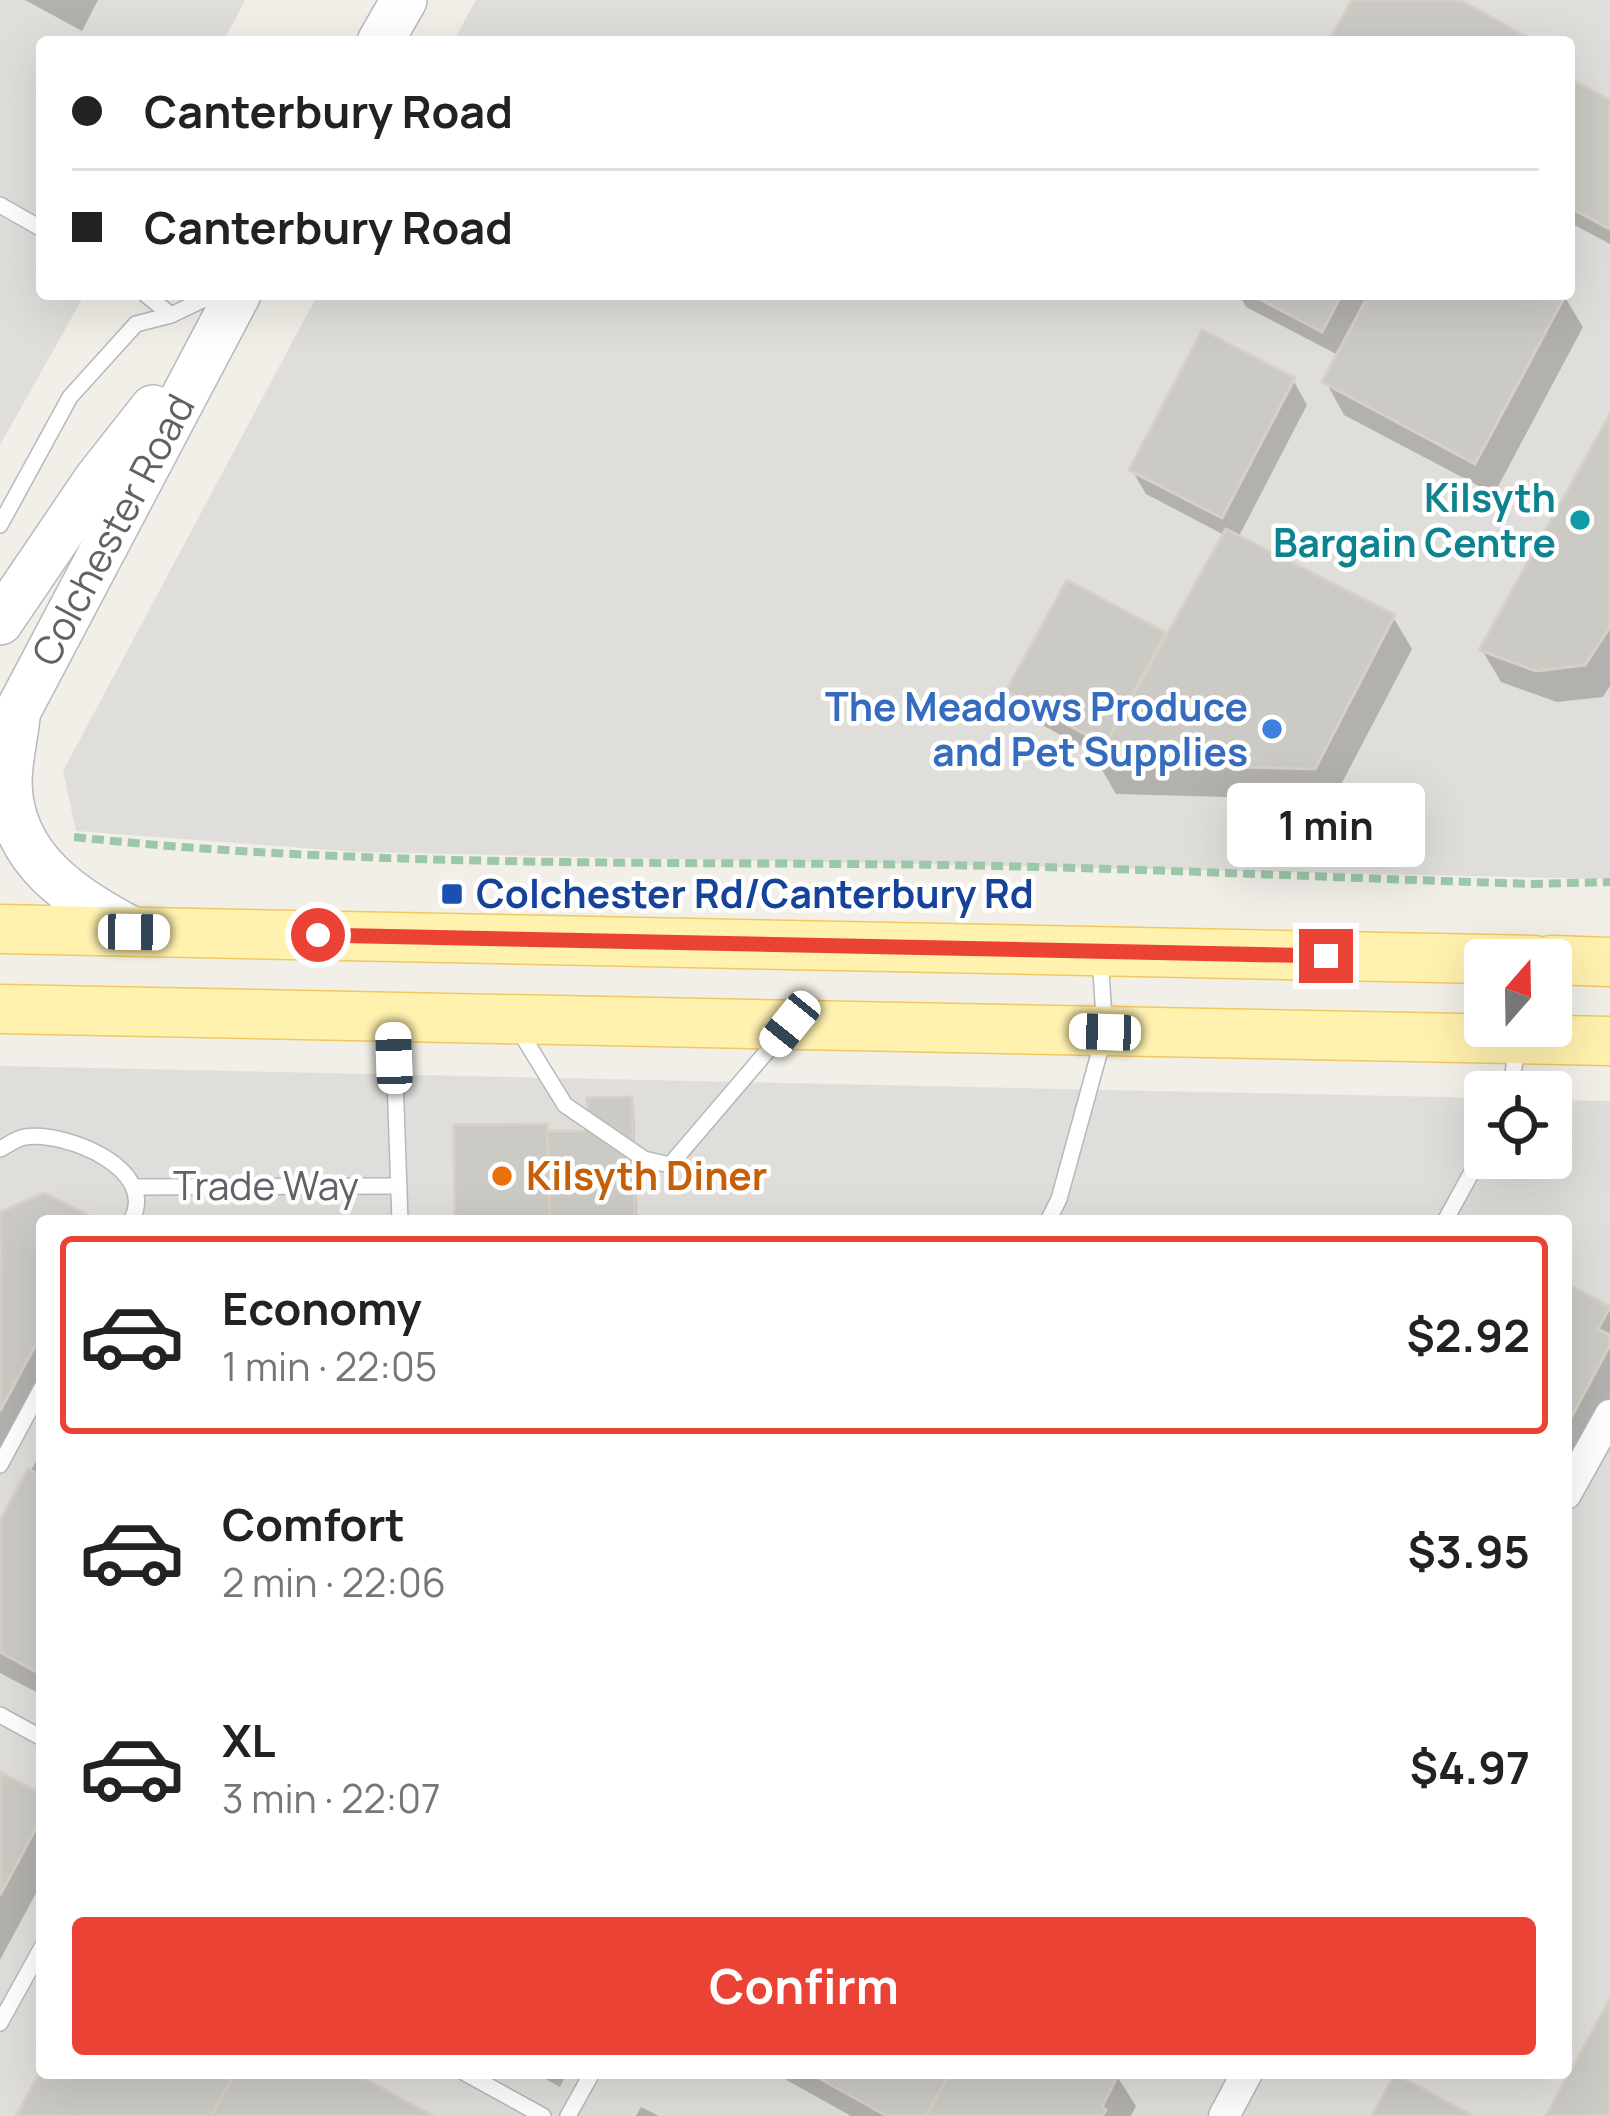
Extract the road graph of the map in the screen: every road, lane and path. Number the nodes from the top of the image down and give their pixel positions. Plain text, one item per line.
1 (404, 0) edge
2 (383, 36) edge
3 (0, 205) edge
4 (36, 226) edge
5 (153, 300) edge
6 (226, 301) edge
7 (171, 314) junction
8 (0, 525) edge
9 (0, 622) edge
10 (9, 729) edge
11 (63, 836) dead end
12 (1610, 882) edge
13 (0, 929) edge
14 (134, 932) junction
15 (1100, 951) junction
16 (1464, 959) edge
17 (1572, 961) edge
18 (1610, 962) edge
19 (0, 1009) edge
20 (393, 1015) junction
21 (511, 1018) junction
22 (790, 1024) junction
23 (1105, 1032) junction
24 (1464, 1038) edge
25 (1572, 1040) edge
26 (1610, 1041) edge
27 (0, 1149) edge
28 (1468, 1179) edge
29 (398, 1186) junction
30 (134, 1187) junction
31 (134, 1215) edge
32 (400, 1215) edge
33 (1051, 1215) edge
34 (1448, 1215) edge
35 (36, 1398) edge
36 (1610, 1415) edge
37 (0, 1466) edge
38 (1572, 1483) edge
39 (0, 1715) edge
40 (36, 1735) edge
41 (36, 1958) edge
42 (0, 2023) edge
43 (476, 2079) edge
44 (589, 2079) edge
45 (1244, 2079) edge
46 (543, 2116) edge
47 (568, 2116) edge
48 (1224, 2116) edge

1 - 2 main road
3 - 4 lane
5 - 7 lane
6 - 7 lane
6 - 9 main road, Colchester Road
6 - 10 main road, Colchester Road
7 - 8 lane
10 - 14 main road, Colchester Road
11 - 12 path
13 - 14 main road
14 - 15 main road
15 - 16 main road
15 - 23 lane
17 - 18 main road
19 - 20 main road
20 - 21 main road
20 - 29 lane, Trade Way
21 - 22 main road
21 - 22 lane
22 - 23 main road
23 - 24 main road
23 - 33 lane
25 - 26 main road
27 - 30 lane
28 - 34 lane
29 - 30 lane, Trade Way
29 - 32 lane, Trade Way
30 - 31 lane
35 - 37 lane
36 - 38 street
39 - 40 lane
41 - 42 lane
43 - 46 lane
44 - 47 lane
45 - 48 street

